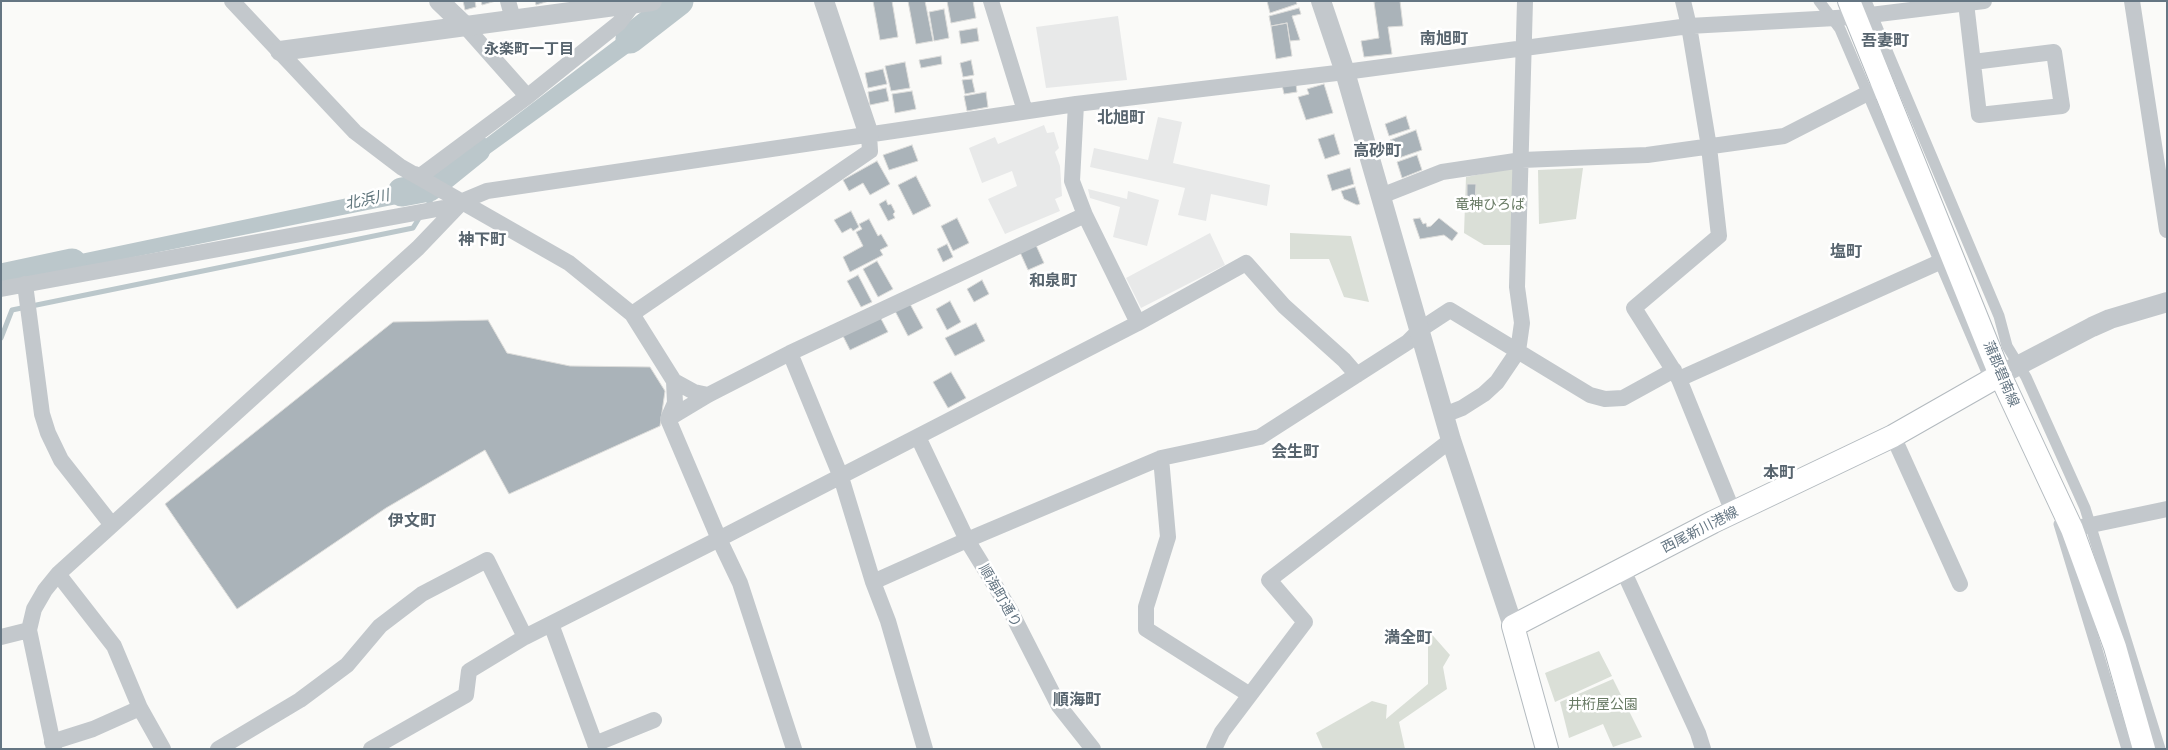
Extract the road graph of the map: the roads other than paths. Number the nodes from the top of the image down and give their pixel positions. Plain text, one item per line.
1 (232, 1) edge
2 (439, 1) edge
3 (824, 1) edge
4 (991, 1) edge
5 (1321, 1) edge
6 (1525, 1) edge
7 (1683, 1) edge
8 (1819, 1) edge
9 (1984, 1) edge
10 (2132, 1) edge
11 (643, 2) edge
12 (1966, 3) junction
13 (1860, 8) edge
14 (511, 10) edge
15 (1831, 18) junction
16 (464, 25) junction
17 (1690, 26) junction
18 (1525, 49) junction
19 (280, 51) junction
20 (1973, 62) junction
21 (1345, 72) junction
22 (1876, 91) junction
23 (527, 96) junction
24 (1076, 104) junction
25 (1025, 111) junction
26 (869, 135) junction
27 (1709, 147) junction
28 (1522, 160) junction
29 (412, 173) junction
30 (1381, 196) junction
31 (458, 201) junction
32 (1085, 215) junction
33 (2167, 230) edge
34 (1946, 259) junction
35 (25, 284) junction
36 (1, 289) edge
37 (2167, 302) edge
38 (632, 314) junction
39 (1138, 322) junction
40 (1420, 329) junction
41 (1518, 351) junction
42 (790, 353) junction
43 (2020, 364) junction
44 (1676, 374) junction
45 (1357, 376) junction
46 (1994, 378) junction
47 (674, 381) junction
48 (708, 395) junction
49 (1444, 415) junction
50 (668, 419) junction
51 (918, 436) junction
52 (1893, 436) junction
53 (1451, 440) junction
54 (1161, 458) junction
55 (841, 477) junction
56 (2167, 510) edge
57 (1733, 512) junction
58 (112, 525) junction
59 (2081, 527) junction
60 (719, 539) junction
61 (967, 540) junction
62 (1623, 570) junction
63 (58, 574) junction
64 (873, 582) junction
65 (1960, 584) dead end
66 (551, 624) junction
67 (1513, 626) junction
68 (29, 630) junction
69 (1, 637) edge
70 (525, 637) junction
71 (1250, 695) junction
72 (140, 708) junction
73 (654, 720) dead end
74 (53, 745) edge
75 (596, 746) edge
76 (163, 749) edge
77 (218, 749) edge
78 (371, 749) edge
79 (794, 749) edge
80 (925, 749) edge
81 (1093, 749) edge
82 (1214, 749) edge
83 (1547, 749) edge
84 (1703, 749) edge
85 (2127, 749) edge
86 (2144, 749) edge
87 (2160, 749) edge

1 - 19 street
2 - 16 street
3 - 26 street
4 - 25 street
5 - 21 street
6 - 18 street
7 - 17 street
8 - 15 street
9 - 12 street
10 - 33 street
11 - 14 street
11 - 23 street
12 - 13 street
12 - 20 street
13 - 15 street
13 - 22 main road, 蒲郡碧南線
13 - 43 street
14 - 16 street
15 - 17 street
15 - 22 street
16 - 19 street
16 - 23 street
17 - 18 street
17 - 27 street
18 - 21 street
18 - 28 street
19 - 29 street
20 - 20 street
21 - 24 street
21 - 30 street
22 - 27 street
22 - 34 main road, 蒲郡碧南線
23 - 29 street
24 - 25 street
24 - 32 street
25 - 26 street
26 - 31 street
26 - 38 street
27 - 28 street
27 - 44 street
28 - 30 street
28 - 41 street
29 - 31 street
30 - 40 street
31 - 35 street
31 - 38 street
31 - 58 street
32 - 39 street
32 - 42 street
34 - 44 street
34 - 46 main road, 蒲郡碧南線
35 - 36 street
35 - 58 street
37 - 43 street
38 - 47 street
39 - 45 street
39 - 51 street
40 - 41 street
40 - 45 street
40 - 49 street
41 - 44 street
41 - 49 street
42 - 48 street
42 - 55 street
43 - 46 street
43 - 59 street
44 - 57 street
45 - 54 street
46 - 52 main road, 西尾新川港線
46 - 59 main road, 蒲郡碧南線
46 - 85 street
47 - 48 street
47 - 50 street
48 - 50 street
49 - 53 street
50 - 60 street
51 - 55 street
51 - 61 street, 順海町通り
52 - 57 main road, 西尾新川港線
52 - 65 street
53 - 67 street
53 - 71 street
54 - 61 street
54 - 71 street
55 - 60 street
55 - 64 street
56 - 59 street
57 - 62 main road, 西尾新川港線
58 - 63 street
59 - 86 main road, 蒲郡碧南線
59 - 87 street
60 - 66 street
60 - 79 street
61 - 64 street
61 - 81 street, 順海町通り
62 - 67 main road, 西尾新川港線
62 - 84 street
63 - 68 street
63 - 72 street
64 - 80 street
66 - 70 street
66 - 75 street
67 - 83 main road
68 - 69 street
68 - 74 street
70 - 77 street
70 - 78 street
71 - 82 street
72 - 74 street
72 - 76 street
73 - 75 street

